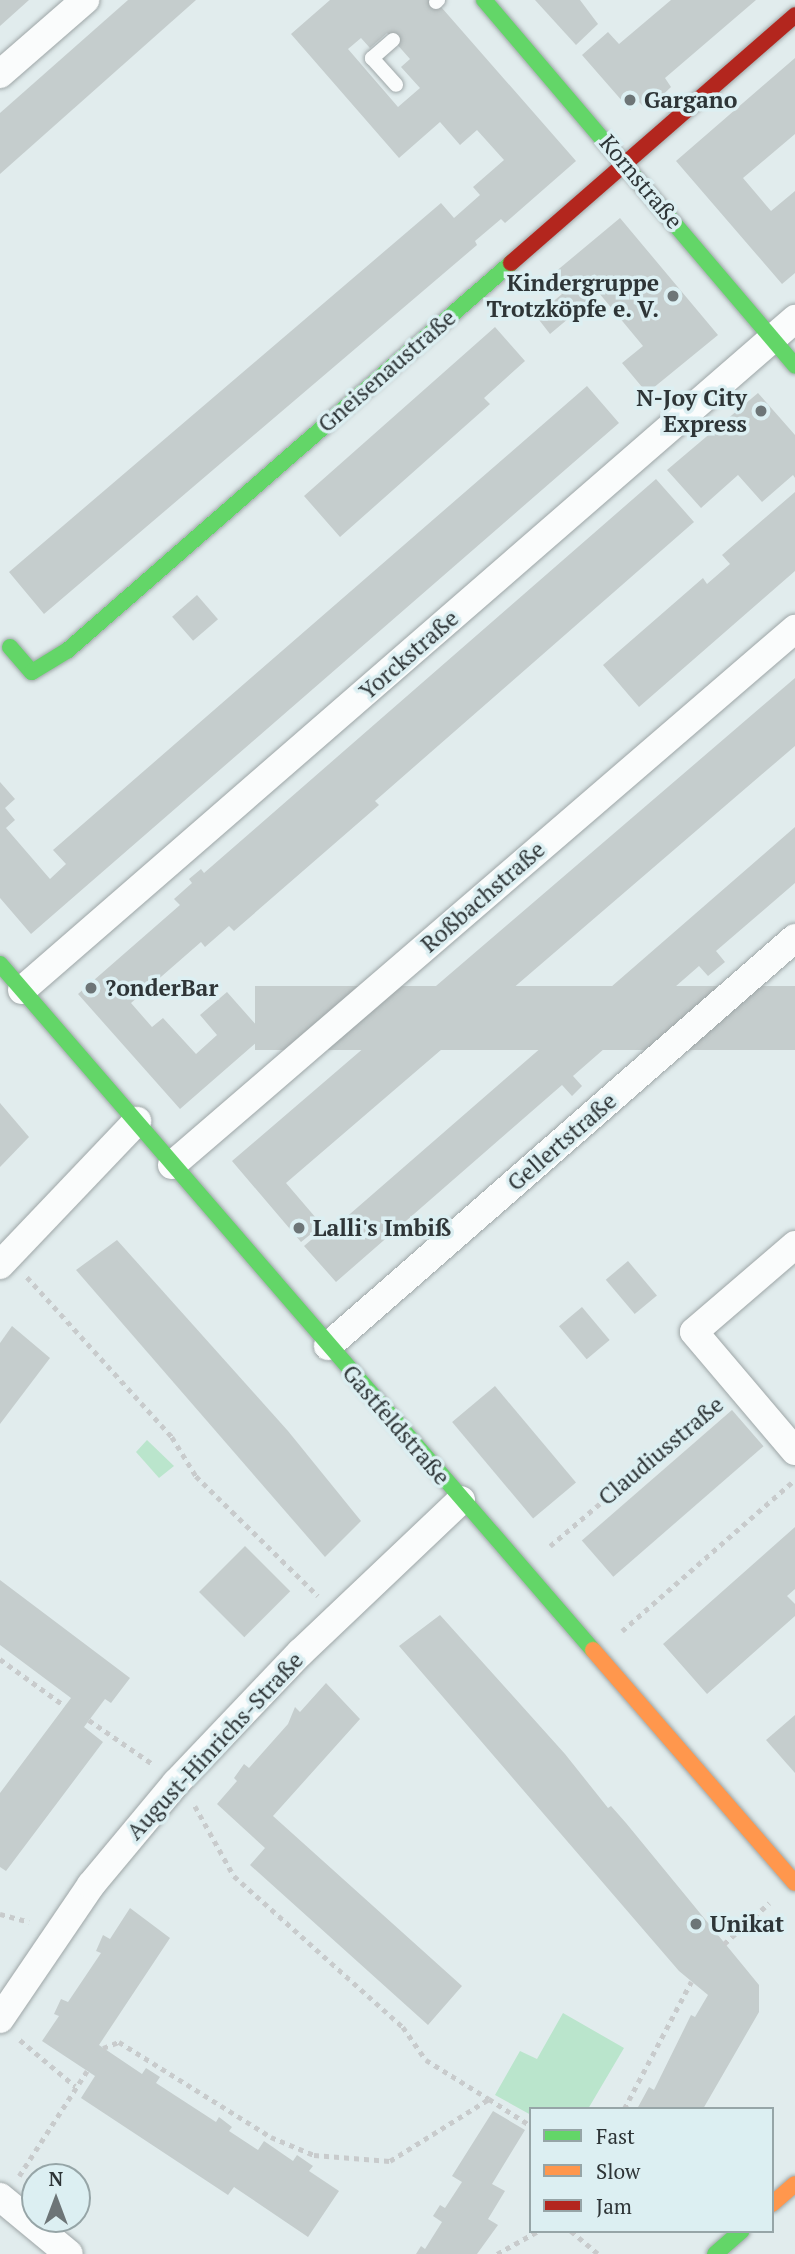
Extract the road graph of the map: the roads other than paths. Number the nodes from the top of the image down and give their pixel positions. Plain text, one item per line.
1 (85, 0) edge
2 (484, 0) edge
3 (795, 15) edge
4 (393, 40) dead end
5 (0, 74) edge
6 (396, 85) dead end
7 (625, 163) junction
8 (795, 319) edge
9 (771, 340) junction
10 (795, 366) edge
11 (795, 629) edge
12 (10, 647) dead end
13 (795, 938) edge
14 (0, 964) edge
15 (22, 990) junction
16 (137, 1121) junction
17 (172, 1165) junction
18 (795, 1245) edge
19 (5, 1259) edge
20 (328, 1346) junction
21 (795, 1451) edge
22 (461, 1500) junction
23 (794, 1882) edge
24 (2, 2017) edge
25 (795, 2184) edge
26 (2, 2199) edge
27 (774, 2202) edge
28 (739, 2233) edge
29 (69, 2254) edge
30 (715, 2254) edge

1 - 5 street
2 - 7 street, Kornstraße
3 - 7 street, Gneisenaustraße
4 - 6 lane
7 - 9 street, Kornstraße
7 - 12 street, Gneisenaustraße
8 - 9 street, Yorckstraße
9 - 10 street, Kornstraße
9 - 15 street, Yorckstraße
11 - 17 street, Roßbachstraße
13 - 20 street, Gellertstraße
14 - 15 street, Gastfeldstraße
15 - 16 street, Gastfeldstraße
16 - 17 street, Gastfeldstraße
16 - 19 street
17 - 20 street, Gastfeldstraße
18 - 21 street, Claudiusstraße
20 - 22 street, Gastfeldstraße
22 - 23 street, Gastfeldstraße
22 - 24 street, August-Hinrichs-Straße
25 - 27 street
26 - 29 street
28 - 30 street

